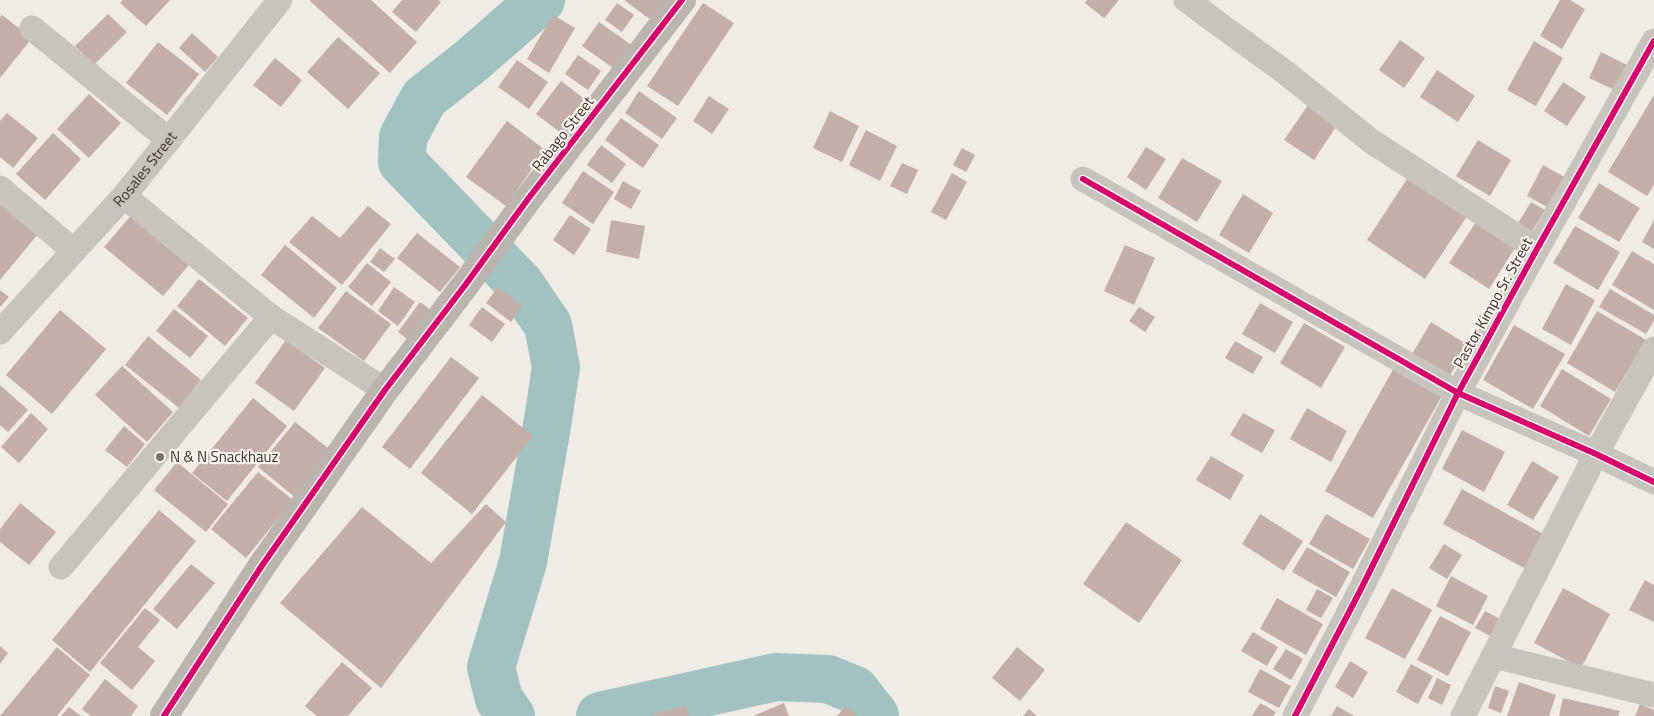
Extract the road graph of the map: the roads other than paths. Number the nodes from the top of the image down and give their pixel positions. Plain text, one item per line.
1 (280, 0) edge
2 (682, 0) edge
3 (1186, 0) edge
4 (32, 28) dead end
5 (1654, 41) edge
6 (168, 140) junction
7 (1083, 179) dead end
8 (0, 188) edge
9 (124, 196) junction
10 (1537, 249) junction
11 (74, 251) junction
12 (270, 317) junction
13 (0, 332) edge
14 (1654, 349) edge
15 (385, 390) junction
16 (1458, 394) junction
17 (1596, 454) junction
18 (1654, 482) edge
19 (61, 566) dead end
20 (1494, 656) junction
21 (1654, 695) edge
22 (164, 716) edge
23 (1295, 716) edge
24 (1463, 716) edge

1 - 6 street, Rosales Street
2 - 15 street, Rabago Street
3 - 10 street
4 - 6 street
5 - 10 street, Pastor Kimpo Sr. Street
6 - 9 street, Rosales Street
7 - 16 street
8 - 11 street
9 - 11 street, Rosales Street
9 - 12 street
10 - 16 street, Pastor Kimpo Sr. Street
11 - 13 street, Rosales Street
12 - 15 street
12 - 19 street
14 - 17 street
15 - 22 street, Rabago Street
16 - 17 street
16 - 23 street, Pastor Kimpo Sr. Street
17 - 18 street
17 - 20 street
20 - 21 street
20 - 24 street

